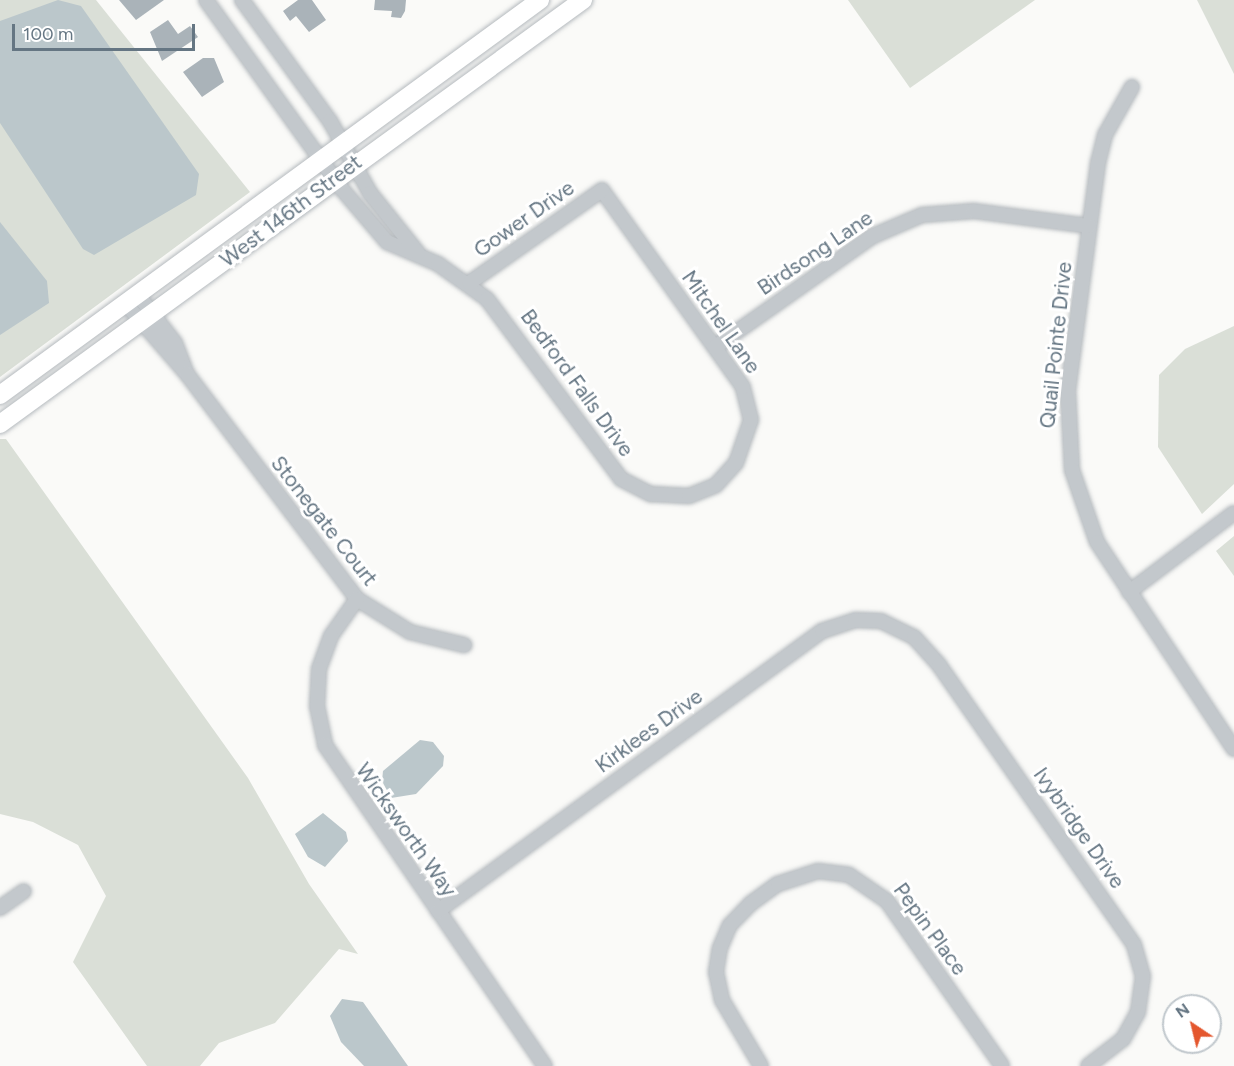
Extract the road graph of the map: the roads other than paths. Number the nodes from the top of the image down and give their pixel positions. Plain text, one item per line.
1 (206, 0) edge
2 (242, 0) edge
3 (540, 0) edge
4 (583, 0) edge
5 (1132, 87) dead end
6 (342, 145) junction
7 (322, 158) junction
8 (353, 164) junction
9 (336, 177) junction
10 (602, 190) joint
11 (1089, 226) junction
12 (417, 253) junction
13 (469, 283) junction
14 (132, 299) junction
15 (146, 318) junction
16 (715, 347) junction
17 (0, 395) edge
18 (0, 424) edge
19 (716, 485) joint
20 (1234, 513) edge
21 (1129, 592) junction
22 (357, 599) junction
23 (897, 627) joint
24 (464, 645) dead end
25 (1234, 749) edge
26 (24, 891) dead end
27 (0, 908) edge
28 (438, 911) junction
29 (996, 1064) edge
30 (545, 1066) edge
31 (760, 1066) edge
32 (1088, 1066) edge

1 - 7 street, Bedford Falls Drive
2 - 6 street, Bedford Falls Drive
3 - 6 main road, West 146th Street
4 - 8 main road, West 146th Street
5 - 11 street, Quail Pointe Drive
6 - 7 main road, West 146th Street
6 - 8 street, Bedford Falls Drive
7 - 9 street, Bedford Falls Drive
7 - 14 main road, West 146th Street
8 - 9 main road, West 146th Street
8 - 12 street, Bedford Falls Drive
9 - 12 street, Bedford Falls Drive
9 - 15 main road, West 146th Street
10 - 13 street, Gower Drive
10 - 16 street, Mitchel Lane
11 - 16 street, Birdsong Lane
11 - 21 street, Quail Pointe Drive
12 - 13 street, Bedford Falls Drive
13 - 19 street, Bedford Falls Drive
14 - 15 street, Stonegate Court
14 - 17 main road, West 146th Street
15 - 18 main road, West 146th Street
15 - 22 street, Stonegate Court
16 - 19 street, Mitchel Lane
20 - 21 street
21 - 25 street, Quail Pointe Drive
22 - 24 street, Stonegate Court
22 - 28 street, Wicksworth Way
23 - 28 street, Kirklees Drive
23 - 32 street, Ivybridge Drive
26 - 27 street
28 - 30 street, Wicksworth Way
29 - 31 street, Pepin Place

